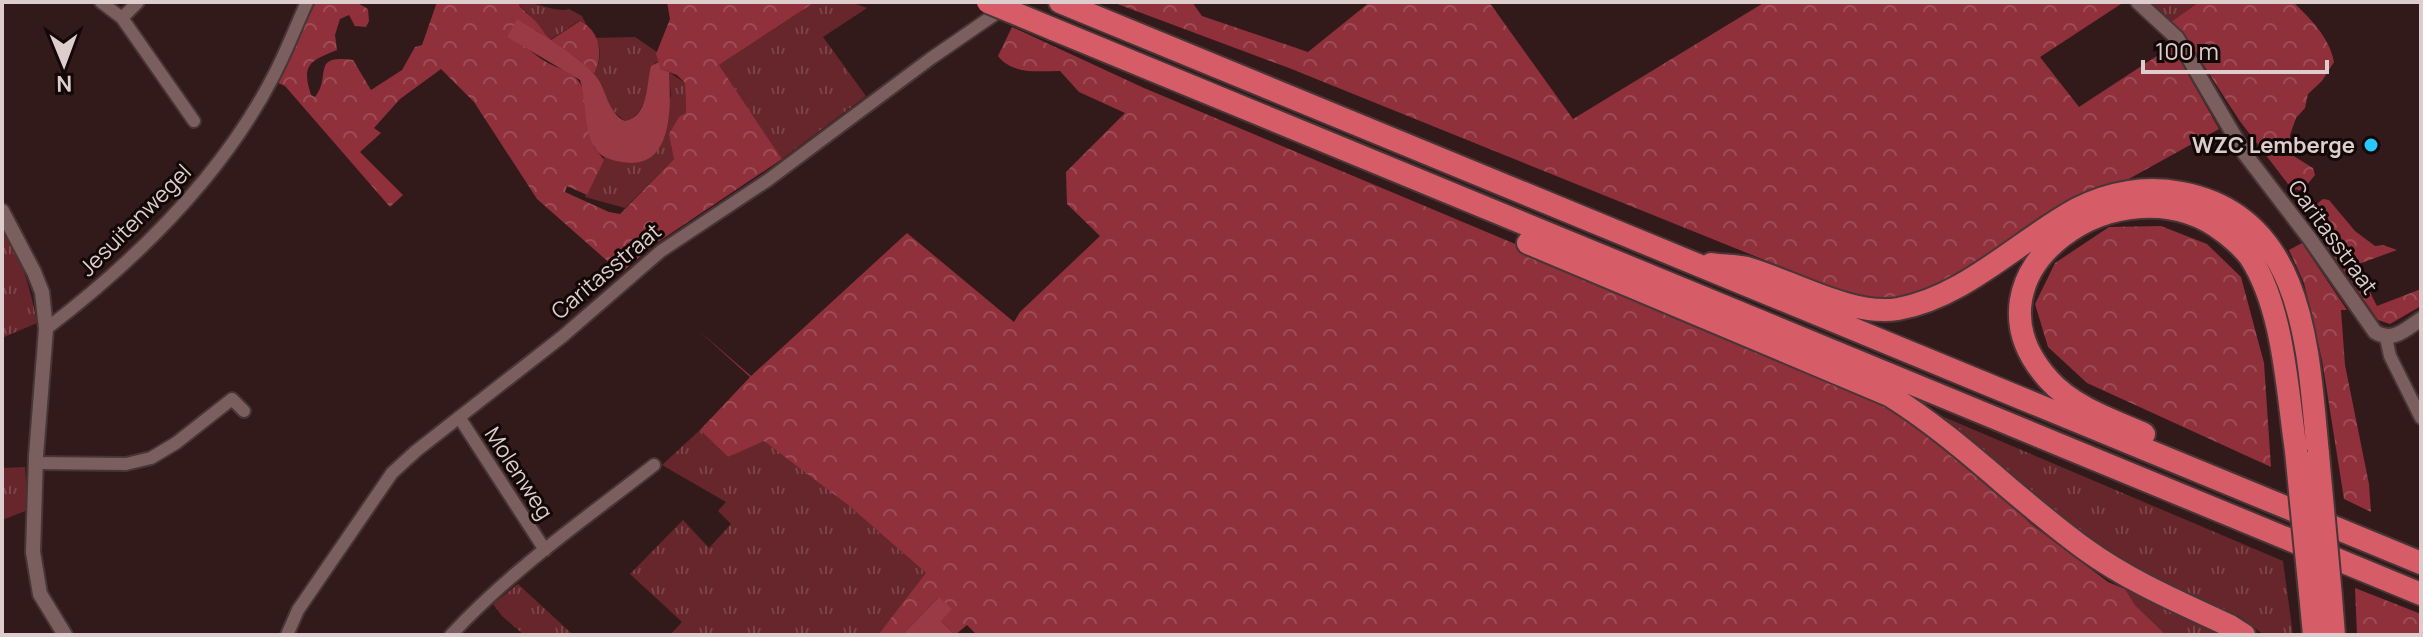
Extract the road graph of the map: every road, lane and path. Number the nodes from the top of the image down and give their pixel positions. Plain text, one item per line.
1 (101, 2) edge
2 (138, 2) edge
3 (307, 2) edge
4 (988, 2) edge
5 (1013, 2) edge
6 (2138, 2) edge
7 (1063, 4) edge
8 (122, 18) junction
9 (1079, 40) junction
10 (194, 121) dead end
11 (4, 217) edge
12 (1688, 262) junction
13 (2421, 319) edge
14 (46, 329) junction
15 (2386, 338) junction
16 (244, 411) dead end
17 (459, 417) junction
18 (2421, 418) edge
19 (2307, 453) junction
20 (35, 463) junction
21 (654, 465) dead end
22 (2421, 548) edge
23 (545, 550) junction
24 (2421, 563) edge
25 (2421, 594) edge
26 (2320, 595) junction
27 (65, 635) edge
28 (287, 635) edge
29 (451, 635) edge
30 (2244, 635) edge
31 (2314, 635) edge
32 (2334, 635) edge

1 - 8 street
2 - 8 street
3 - 14 street, Jesuitenwegel
4 - 9 highway, bridge
5 - 17 street, Caritasstraat
6 - 15 street, Caritasstraat
7 - 12 highway
8 - 10 street
9 - 25 highway
9 - 30 highway
11 - 14 street
12 - 19 highway
12 - 24 highway
13 - 15 street
14 - 20 street
15 - 18 street
16 - 20 street
17 - 23 street, Molenweg
17 - 28 street, Caritasstraat
19 - 22 highway
19 - 26 highway, bridge
20 - 27 street
21 - 23 street, Molenweg
23 - 29 street, Molenweg
26 - 31 highway
26 - 32 highway

